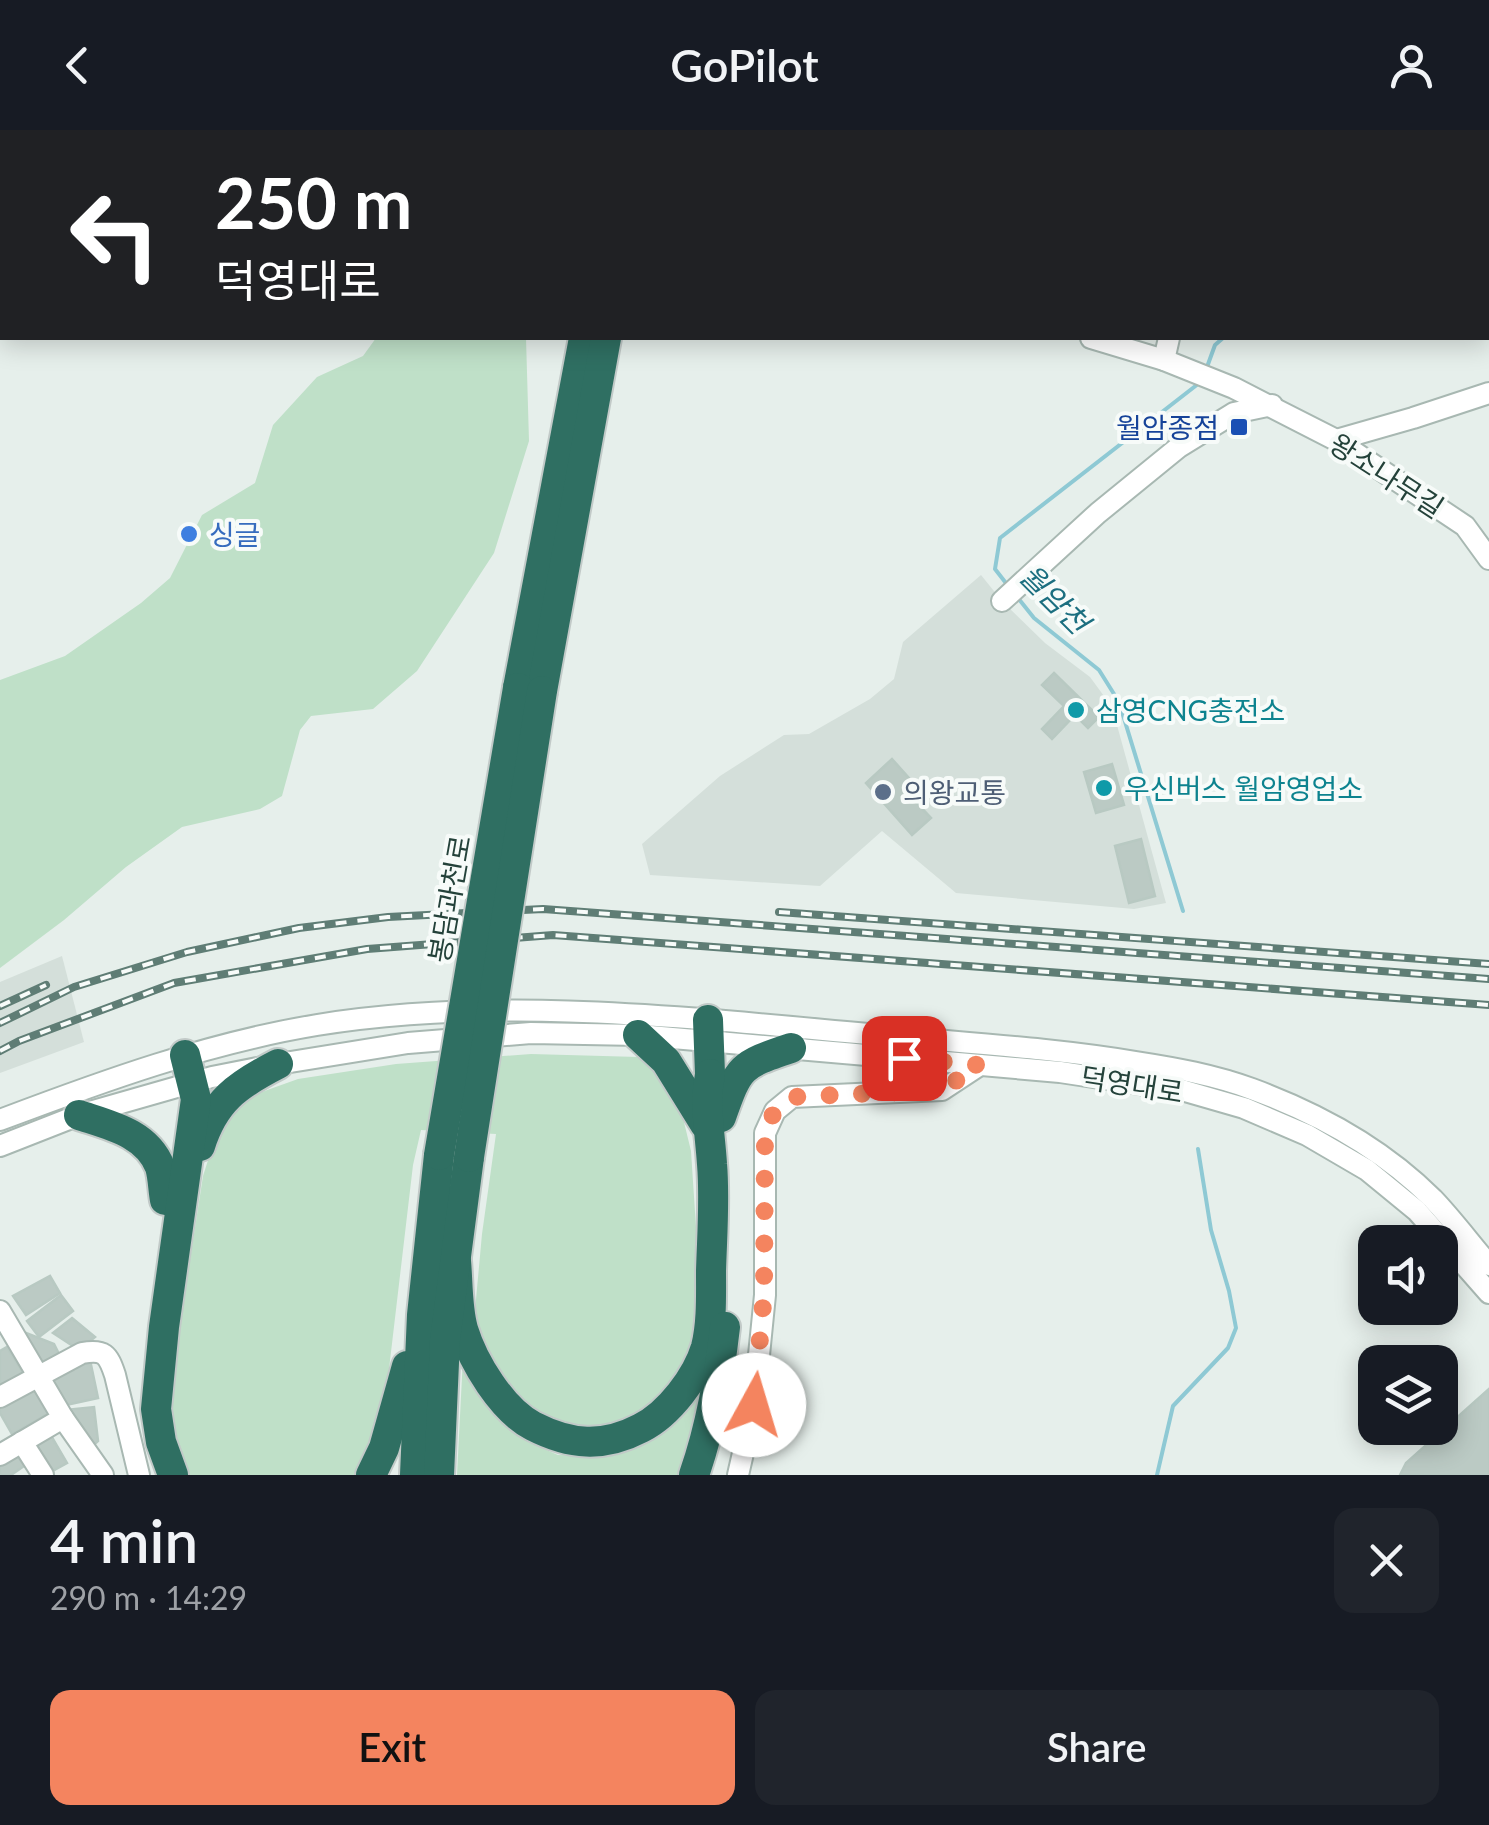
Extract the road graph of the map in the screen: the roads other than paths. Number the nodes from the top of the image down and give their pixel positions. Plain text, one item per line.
1 (584, 340) edge
2 (606, 340) edge
3 (1097, 340) edge
4 (1168, 340) edge
5 (1173, 364) junction
6 (1489, 393) edge
7 (1272, 405) junction
8 (1336, 440) junction
9 (1489, 559) edge
10 (1002, 601) dead end
11 (530, 690) junction
12 (708, 1031) junction
13 (638, 1035) junction
14 (790, 1048) junction
15 (278, 1064) junction
16 (980, 1065) junction
17 (179, 1072) junction
18 (78, 1115) junction
19 (0, 1120) edge
20 (714, 1124) junction
21 (0, 1146) edge
22 (454, 1156) junction
23 (186, 1176) junction
24 (165, 1200) junction
25 (456, 1261) junction
26 (1489, 1265) edge
27 (1489, 1293) edge
28 (0, 1311) edge
29 (422, 1316) junction
30 (39, 1377) junction
31 (0, 1397) edge
32 (63, 1418) junction
33 (22, 1442) junction
34 (0, 1454) edge
35 (43, 1475) edge
36 (103, 1475) edge
37 (139, 1475) edge
38 (154, 1475) edge
39 (173, 1475) edge
40 (370, 1475) edge
41 (416, 1475) edge
42 (439, 1475) edge
43 (694, 1475) edge
44 (738, 1475) edge

1 - 11 highway
2 - 11 highway
3 - 5 street, 왕소나무길
4 - 5 street
5 - 7 street, 왕소나무길
6 - 8 street
7 - 8 street, 왕소나무길
7 - 10 street
8 - 9 street, 왕소나무길
11 - 22 highway, bridge
12 - 13 street
12 - 14 street, 덕영대로
12 - 17 street
12 - 20 highway
12 - 26 street, 덕영대로
13 - 15 street
13 - 20 highway
14 - 16 street, 덕영대로
14 - 20 highway
15 - 17 street
15 - 23 highway
16 - 27 street, 덕영대로
16 - 44 street
17 - 18 street
17 - 19 street
17 - 23 highway
17 - 24 highway
18 - 21 street
18 - 24 highway
20 - 25 highway
20 - 43 highway
22 - 25 highway
22 - 29 highway
23 - 39 highway
24 - 38 highway
25 - 42 highway
28 - 30 street
29 - 40 highway
29 - 41 highway
30 - 31 street
30 - 32 street
30 - 37 street
32 - 33 street
32 - 36 street
33 - 34 street
33 - 35 street

